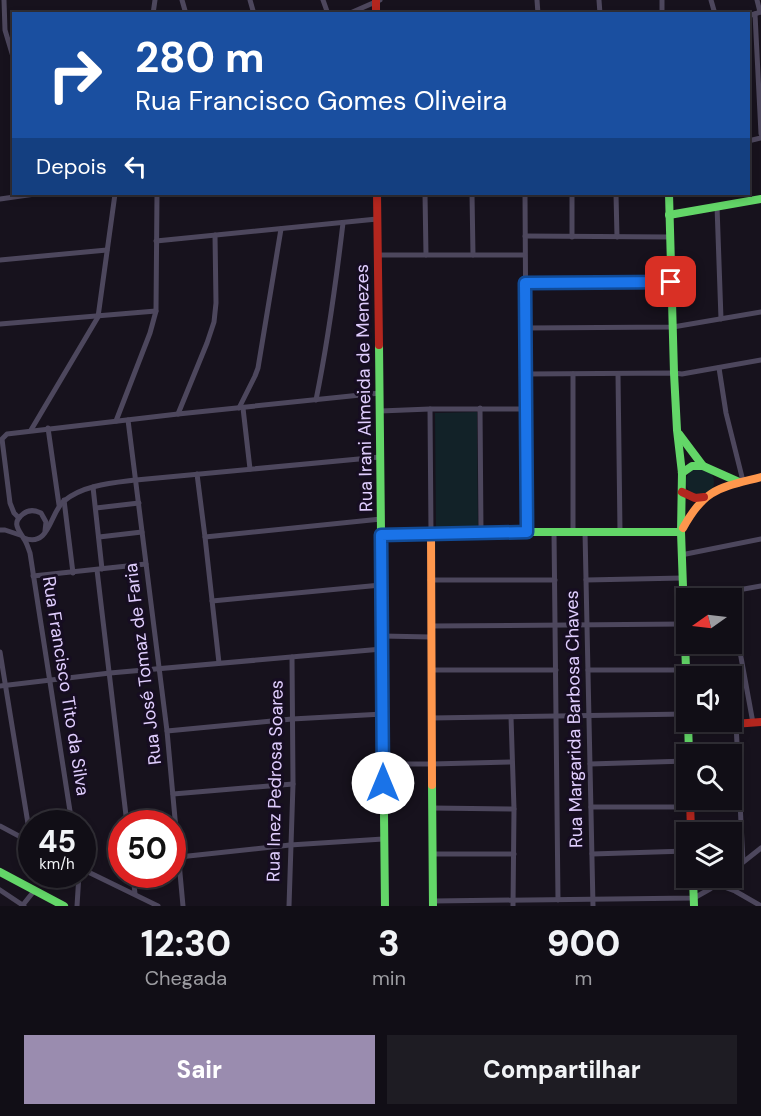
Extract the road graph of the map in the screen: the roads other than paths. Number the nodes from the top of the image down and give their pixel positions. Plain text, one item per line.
1 (4, 0) edge
2 (378, 0) edge
3 (757, 0) edge
4 (352, 12) edge
5 (759, 12) edge
6 (12, 53) edge
7 (761, 136) edge
8 (28, 195) edge
9 (115, 195) edge
10 (157, 195) edge
11 (377, 195) edge
12 (425, 195) edge
13 (472, 195) edge
14 (525, 195) edge
15 (572, 195) edge
16 (616, 195) edge
17 (669, 195) edge
18 (0, 199) edge
19 (761, 199) edge
20 (717, 206) junction
21 (669, 215) junction
22 (377, 219) junction
23 (343, 223) junction
24 (281, 229) junction
25 (215, 235) junction
26 (525, 236) junction
27 (573, 237) junction
28 (617, 237) junction
29 (670, 237) junction
30 (156, 241) junction
31 (107, 250) junction
32 (377, 255) junction
33 (426, 255) junction
34 (473, 255) junction
35 (524, 255) junction
36 (0, 260) edge
37 (671, 282) junction
38 (525, 283) junction
39 (156, 311) junction
40 (761, 312) edge
41 (98, 317) junction
42 (721, 319) junction
43 (0, 324) edge
44 (673, 327) junction
45 (526, 328) junction
46 (761, 360) edge
47 (719, 368) junction
48 (674, 373) junction
49 (526, 374) junction
50 (573, 374) junction
51 (618, 374) junction
52 (380, 393) junction
53 (316, 400) junction
54 (241, 408) junction
55 (480, 408) junction
56 (430, 409) junction
57 (526, 409) junction
58 (380, 411) junction
59 (178, 414) junction
60 (128, 420) junction
61 (116, 421) junction
62 (48, 428) junction
63 (31, 430) junction
64 (677, 430) junction
65 (380, 457) junction
66 (703, 466) junction
67 (250, 469) junction
68 (713, 471) junction
69 (682, 472) junction
70 (197, 474) junction
71 (761, 477) edge
72 (136, 480) junction
73 (741, 482) junction
74 (93, 487) junction
75 (682, 492) junction
76 (712, 492) junction
77 (704, 497) junction
78 (64, 500) junction
79 (139, 503) junction
80 (57, 508) junction
81 (96, 508) junction
82 (41, 513) junction
83 (381, 519) junction
84 (18, 520) junction
85 (2, 530) edge
86 (45, 532) junction
87 (142, 532) junction
88 (481, 532) junction
89 (527, 532) junction
90 (554, 532) junction
91 (573, 532) junction
92 (585, 532) junction
93 (620, 532) junction
94 (681, 532) junction
95 (431, 533) junction
96 (381, 535) junction
97 (22, 537) junction
98 (99, 537) junction
99 (205, 537) junction
100 (38, 539) junction
101 (761, 539) edge
102 (30, 553) junction
103 (681, 555) junction
104 (146, 564) junction
105 (100, 570) junction
106 (73, 573) junction
107 (33, 576) junction
108 (683, 578) junction
109 (430, 580) junction
110 (555, 580) junction
111 (586, 580) junction
112 (381, 585) junction
113 (761, 586) edge
114 (684, 588) edge
115 (742, 592) edge
116 (212, 601) junction
117 (676, 624) edge
118 (587, 625) junction
119 (431, 626) junction
120 (555, 626) junction
121 (382, 636) junction
122 (431, 637) junction
123 (382, 649) junction
124 (0, 652) edge
125 (742, 654) edge
126 (292, 657) junction
127 (219, 663) junction
128 (158, 669) junction
129 (431, 670) junction
130 (556, 670) junction
131 (588, 670) junction
132 (676, 670) edge
133 (110, 673) junction
134 (50, 680) junction
135 (3, 685) edge
136 (383, 714) junction
137 (676, 714) edge
138 (556, 716) junction
139 (589, 716) junction
140 (511, 717) junction
141 (431, 718) junction
142 (292, 719) junction
143 (757, 722) edge
144 (742, 723) edge
145 (167, 731) junction
146 (736, 732) edge
147 (676, 761) edge
148 (512, 762) junction
149 (383, 764) junction
150 (590, 764) junction
151 (432, 765) junction
152 (293, 784) junction
153 (173, 794) junction
154 (676, 804) edge
155 (591, 807) junction
156 (432, 808) junction
157 (514, 809) junction
158 (25, 810) edge
159 (70, 810) edge
160 (125, 810) edge
161 (175, 810) edge
162 (0, 826) edge
163 (18, 835) edge
164 (384, 839) junction
165 (290, 845) junction
166 (761, 848) edge
167 (676, 851) edge
168 (432, 854) junction
169 (514, 854) junction
170 (592, 854) junction
171 (186, 856) edge
172 (743, 862) joint
173 (0, 873) edge
174 (96, 876) edge
175 (78, 888) edge
176 (134, 888) edge
177 (182, 888) edge
178 (711, 888) edge
179 (727, 888) edge
180 (0, 890) edge
181 (34, 891) junction
182 (135, 894) junction
183 (558, 900) junction
184 (694, 902) edge
185 (433, 903) edge
186 (513, 903) edge
187 (593, 903) edge
188 (23, 906) edge
189 (64, 906) edge
190 (77, 906) edge
191 (158, 906) edge
192 (183, 906) edge
193 (289, 906) edge
194 (385, 906) edge
195 (761, 906) edge

1 - 6 street
2 - 4 street
3 - 5 street
5 - 7 street
8 - 18 street
9 - 31 street
10 - 30 street
11 - 22 street, Rua Irani Almeida de Menezes
12 - 33 street
13 - 34 street
14 - 26 street
15 - 27 street
16 - 28 street
17 - 21 street
19 - 20 street
20 - 21 street
20 - 42 street
21 - 29 street
22 - 23 street
22 - 32 street, Rua Irani Almeida de Menezes
23 - 24 street
23 - 53 street
24 - 25 street
24 - 54 street
25 - 30 street
25 - 59 street
26 - 27 street
26 - 35 street
27 - 28 street
28 - 29 street
29 - 37 street
30 - 39 street
31 - 36 street
31 - 41 street
32 - 33 street
32 - 52 street, Rua Irani Almeida de Menezes
33 - 34 street
34 - 35 street
35 - 38 street
37 - 38 street
37 - 44 street
38 - 45 street
39 - 41 street
39 - 61 street
40 - 42 street
41 - 43 street
41 - 63 street
42 - 44 street
44 - 45 street
44 - 48 street
45 - 49 street
46 - 47 street
47 - 48 street
47 - 73 street
48 - 51 street
48 - 64 street
49 - 50 street
49 - 57 street
50 - 51 street
50 - 91 street
51 - 93 street
52 - 53 street
52 - 58 street, Rua Irani Almeida de Menezes
53 - 54 street
54 - 59 street
54 - 67 street
55 - 56 street
55 - 57 street
55 - 88 street
56 - 58 street
56 - 95 street
57 - 89 street
58 - 65 street, Rua Irani Almeida de Menezes
59 - 60 street
60 - 61 street
60 - 72 street, Rua José Tomaz de Faria
61 - 62 street
62 - 63 street
62 - 80 street
63 - 84 street
64 - 66 street
64 - 69 street
65 - 67 street
65 - 83 street, Rua Irani Almeida de Menezes
66 - 68 street
66 - 69 street
67 - 70 street
68 - 73 street
68 - 76 street
69 - 75 street
70 - 72 street
70 - 99 street
71 - 73 street
72 - 74 street
72 - 79 street, Rua José Tomaz de Faria
73 - 76 street
74 - 78 street
74 - 81 street
75 - 77 street
75 - 94 street
76 - 77 street
77 - 94 street
78 - 80 street
78 - 106 street
79 - 81 street
79 - 87 street, Rua José Tomaz de Faria
80 - 82 street
80 - 86 street
81 - 98 street
82 - 84 street
82 - 86 street
83 - 96 street, Rua Irani Almeida de Menezes
83 - 99 street
84 - 85 street
84 - 97 street
85 - 97 street
86 - 100 street
87 - 98 street
87 - 104 street, Rua José Tomaz de Faria
88 - 89 street
88 - 95 street
89 - 90 street
90 - 91 street
90 - 110 street, Rua Margarida Barbosa Chaves
91 - 92 street
92 - 93 street
92 - 111 street, Rua Margarida Barbosa Chaves
93 - 94 street
94 - 103 street
95 - 96 street
95 - 109 street
96 - 112 street, Rua Irani Almeida de Menezes
97 - 100 street
97 - 102 street, Rua Francisco Tito da Silva
98 - 105 street
99 - 116 street
100 - 102 street, Rua Francisco Tito da Silva
101 - 103 street
102 - 107 street, Rua Francisco Tito da Silva
103 - 108 street
104 - 105 street
104 - 128 street, Rua José Tomaz de Faria
105 - 106 street
105 - 133 street
106 - 107 street
107 - 134 street, Rua Francisco Tito da Silva
108 - 111 street
108 - 114 street
109 - 110 street
109 - 119 street
110 - 120 street, Rua Margarida Barbosa Chaves
111 - 118 street, Rua Margarida Barbosa Chaves
112 - 116 street
112 - 121 street, Rua Irani Almeida de Menezes
113 - 115 street
116 - 127 street
117 - 118 street
118 - 120 street
118 - 131 street, Rua Margarida Barbosa Chaves
119 - 120 street
119 - 122 street
120 - 130 street, Rua Margarida Barbosa Chaves
121 - 122 street
121 - 123 street, Rua Irani Almeida de Menezes
122 - 129 street
123 - 126 street
123 - 136 street, Rua Irani Almeida de Menezes
124 - 135 street
125 - 143 street
126 - 127 street
126 - 142 street, Rua Inez Pedrosa Soares
127 - 128 street
128 - 133 street
128 - 145 street, Rua José Tomaz de Faria
129 - 130 street
129 - 141 street
130 - 138 street, Rua Margarida Barbosa Chaves
131 - 132 street
131 - 139 street, Rua Margarida Barbosa Chaves
133 - 134 street
133 - 160 street
134 - 135 street
134 - 159 street, Rua Francisco Tito da Silva
135 - 158 street
136 - 142 street
136 - 149 street, Rua Irani Almeida de Menezes
137 - 139 street
138 - 139 street
138 - 140 street
138 - 183 street, Rua Margarida Barbosa Chaves
139 - 150 street, Rua Margarida Barbosa Chaves
140 - 141 street
140 - 148 street
141 - 151 street
142 - 145 street
142 - 152 street, Rua Inez Pedrosa Soares
143 - 144 street
145 - 153 street, Rua José Tomaz de Faria
146 - 172 street
147 - 150 street
148 - 151 street
148 - 157 street
149 - 151 street
149 - 164 street, Rua Irani Almeida de Menezes
150 - 155 street, Rua Margarida Barbosa Chaves
151 - 156 street
152 - 153 street
152 - 165 street, Rua Inez Pedrosa Soares
153 - 161 street, Rua José Tomaz de Faria
154 - 155 street
155 - 170 street, Rua Margarida Barbosa Chaves
156 - 157 street
156 - 168 street
157 - 169 street
162 - 163 street
164 - 165 street
164 - 194 street, Rua Irani Almeida de Menezes
165 - 171 street
165 - 193 street, Rua Inez Pedrosa Soares
166 - 172 street
167 - 170 street
168 - 169 street
168 - 185 street
169 - 186 street
170 - 187 street, Rua Margarida Barbosa Chaves
173 - 181 street
174 - 182 street
175 - 190 street
176 - 182 street
177 - 192 street, Rua José Tomaz de Faria
178 - 184 street
179 - 195 street
180 - 188 street
181 - 188 street
181 - 189 street
182 - 191 street
183 - 186 street
183 - 187 street
184 - 187 street
185 - 186 street

